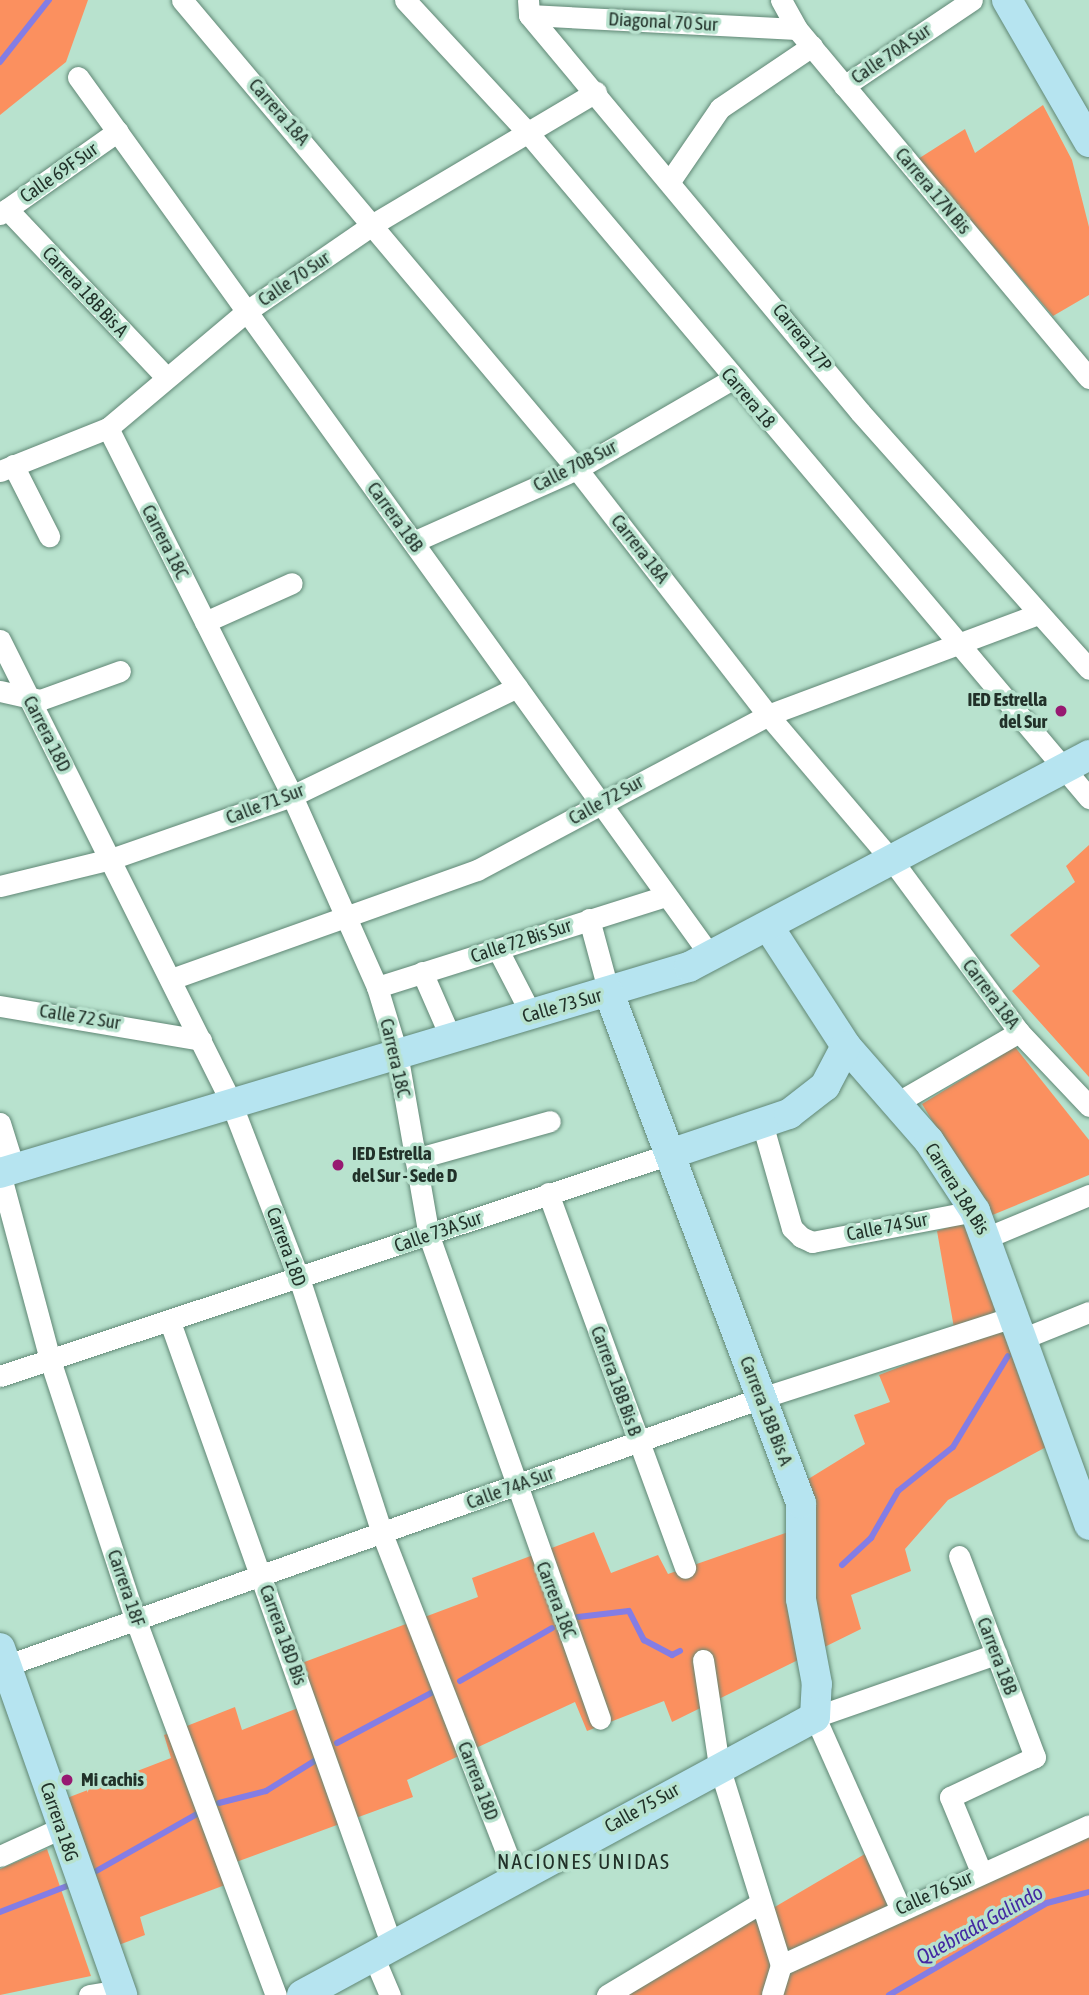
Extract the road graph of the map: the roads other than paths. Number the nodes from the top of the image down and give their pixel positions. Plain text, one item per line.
1 (182, 0) edge
2 (405, 0) edge
3 (781, 0) edge
4 (972, 0) edge
5 (1007, 0) edge
6 (529, 8) edge
7 (797, 29) junction
8 (811, 46) junction
9 (78, 77) dead end
10 (844, 86) junction
11 (596, 92) junction
12 (118, 131) junction
13 (529, 134) junction
14 (1089, 142) edge
15 (670, 181) junction
16 (4, 211) edge
17 (375, 223) junction
18 (247, 311) junction
19 (164, 375) junction
20 (1089, 378) edge
21 (732, 379) junction
22 (108, 428) junction
23 (7, 468) edge
24 (577, 469) junction
25 (48, 536) dead end
26 (413, 542) junction
27 (292, 583) dead end
28 (1038, 614) junction
29 (205, 622) junction
30 (0, 640) edge
31 (960, 648) junction
32 (1089, 669) edge
33 (120, 671) dead end
34 (517, 687) junction
35 (0, 691) edge
36 (29, 699) junction
37 (768, 715) junction
38 (1077, 762) edge
39 (292, 796) junction
40 (1089, 798) edge
41 (601, 803) junction
42 (111, 859) junction
43 (894, 863) junction
44 (0, 886) edge
45 (665, 896) junction
46 (348, 916) junction
47 (589, 919) junction
48 (770, 929) junction
49 (498, 950) junction
50 (712, 958) junction
51 (422, 972) junction
52 (171, 979) junction
53 (377, 987) junction
54 (609, 993) junction
55 (0, 1006) edge
56 (532, 1016) junction
57 (1019, 1032) junction
58 (450, 1037) junction
59 (201, 1040) junction
60 (846, 1046) junction
61 (397, 1054) junction
62 (230, 1100) junction
63 (898, 1102) junction
64 (1089, 1106) edge
65 (550, 1121) dead end
66 (0, 1123) edge
67 (762, 1124) junction
68 (670, 1154) junction
69 (415, 1159) junction
70 (5, 1171) edge
71 (548, 1194) junction
72 (1089, 1195) edge
73 (975, 1211) junction
74 (429, 1236) junction
75 (988, 1237) junction
76 (300, 1281) junction
77 (1089, 1311) edge
78 (170, 1322) junction
79 (1020, 1327) junction
80 (50, 1360) junction
81 (0, 1376) edge
82 (761, 1398) junction
83 (638, 1441) junction
84 (513, 1486) junction
85 (1087, 1508) edge
86 (383, 1536) junction
87 (959, 1556) dead end
88 (685, 1568) dead end
89 (262, 1577) junction
90 (136, 1621) junction
91 (996, 1654) junction
92 (3, 1657) edge
93 (703, 1660) dead end
94 (816, 1717) junction
95 (600, 1719) dead end
96 (719, 1766) junction
97 (1089, 1825) edge
98 (61, 1828) junction
99 (0, 1856) edge
100 (981, 1872) junction
101 (516, 1878) junction
102 (760, 1904) junction
103 (900, 1908) junction
104 (384, 1954) junction
105 (781, 1965) junction
106 (121, 1993) edge
107 (89, 1995) edge
108 (276, 1995) edge
109 (302, 1995) edge
110 (390, 1995) edge
111 (607, 1995) edge
112 (772, 1995) edge

1 - 17 street, Carrera 18A
2 - 13 street, Carrera 18
3 - 7 street, Carrera 17N Bis
4 - 10 street, Calle 70A Sur
5 - 14 street
6 - 7 street, Diagonal 70 Sur
6 - 11 street, Carrera 17P
7 - 8 street, Carrera 17N Bis
8 - 10 street, Carrera 17N Bis
8 - 15 street
9 - 12 street, Carrera 18B
10 - 20 street, Carrera 17N Bis
11 - 13 street, Calle 70 Sur
11 - 15 street, Carrera 17P
12 - 16 street, Calle 69F Sur
12 - 18 street, Carrera 18B
13 - 17 street, Calle 70 Sur
13 - 21 street, Carrera 18
15 - 28 street, Carrera 17P
16 - 19 street, Carrera 18B Bis A
17 - 18 street, Calle 70 Sur
17 - 24 street, Carrera 18A
18 - 19 street, Calle 70 Sur
18 - 26 street, Carrera 18B
19 - 22 street, Calle 70 Sur
21 - 24 street, Calle 70B Sur
21 - 31 street, Carrera 18
22 - 23 street, Calle 70 Sur
22 - 29 street, Carrera 18C
23 - 25 street
24 - 26 street, Calle 70B Sur
24 - 37 street, Carrera 18A
26 - 34 street, Carrera 18B
27 - 29 street
28 - 31 street, Calle 72 Sur
28 - 32 street, Carrera 17P
29 - 39 street, Carrera 18C
30 - 36 street, Carrera 18D
31 - 37 street, Calle 72 Sur
31 - 38 street, Carrera 18
33 - 36 street
34 - 39 street, Calle 71 Sur
34 - 41 street, Carrera 18B
35 - 36 street
36 - 42 street, Carrera 18D
37 - 41 street, Calle 72 Sur
37 - 43 street, Carrera 18A
38 - 40 street, Carrera 18
38 - 43 street, Calle 73 Sur
39 - 42 street, Calle 71 Sur
39 - 46 street, Carrera 18C
41 - 45 street, Carrera 18B
41 - 46 street, Calle 72 Sur
42 - 44 street, Calle 71 Sur
42 - 52 street, Carrera 18D
43 - 48 street, Calle 73 Sur
43 - 57 street, Carrera 18A
45 - 47 street, Calle 72 Bis Sur
45 - 50 street, Carrera 18B
46 - 52 street, Calle 72 Sur
46 - 53 street, Carrera 18C
47 - 49 street, Calle 72 Bis Sur
47 - 54 street, Carrera 18B Bis A
48 - 50 street, Calle 73 Sur
48 - 60 street, Carrera 18A Bis
49 - 51 street, Calle 72 Bis Sur
49 - 56 street
50 - 54 street, Calle 73 Sur
51 - 53 street, Calle 72 Bis Sur
51 - 58 street
52 - 59 street, Carrera 18D
53 - 61 street, Carrera 18C
54 - 56 street, Calle 73 Sur
54 - 68 street, Carrera 18B Bis A
55 - 59 street, Calle 72 Sur
56 - 58 street, Calle 73 Sur
57 - 63 street
57 - 64 street, Carrera 18A
58 - 61 street, Calle 73 Sur
59 - 62 street, Carrera 18D
60 - 63 street, Carrera 18A Bis
60 - 67 street, Calle 73A Sur
61 - 62 street, Calle 73 Sur
61 - 69 street, Carrera 18C
62 - 70 street, Calle 73 Sur
62 - 76 street, Carrera 18D
63 - 73 street, Carrera 18A Bis
65 - 69 street
66 - 70 street, Carrera 18F
67 - 68 street, Calle 73A Sur
67 - 73 street, Calle 74 Sur
68 - 71 street, Calle 73A Sur
68 - 82 street, Carrera 18B Bis A
69 - 74 street, Carrera 18C
70 - 80 street, Carrera 18F
71 - 74 street, Calle 73A Sur
71 - 83 street, Carrera 18B Bis B
72 - 75 street
73 - 75 street, Carrera 18A Bis
74 - 76 street, Calle 73A Sur
74 - 84 street, Carrera 18C
75 - 79 street, Carrera 18A Bis
76 - 78 street, Calle 73A Sur
76 - 86 street, Carrera 18D
77 - 79 street, Calle 74A Sur
78 - 80 street, Calle 73A Sur
78 - 89 street, Carrera 18D Bis
79 - 82 street, Calle 74A Sur
79 - 85 street, Carrera 18A Bis
80 - 81 street, Calle 73A Sur
80 - 90 street, Carrera 18F
82 - 83 street, Calle 74A Sur
82 - 94 street, Carrera 18B Bis A
83 - 84 street, Calle 74A Sur
83 - 88 street, Carrera 18B Bis B
84 - 86 street, Calle 74A Sur
84 - 95 street, Carrera 18C
86 - 89 street, Calle 74A Sur
86 - 101 street, Carrera 18D
87 - 91 street, Carrera 18B
89 - 90 street, Calle 74A Sur
89 - 104 street, Carrera 18D Bis
90 - 92 street, Calle 74A Sur
90 - 108 street, Carrera 18F
91 - 94 street, Calle 75 Sur
91 - 100 street, Carrera 18B
92 - 98 street, Carrera 18G
93 - 96 street
94 - 96 street, Calle 75 Sur
94 - 103 street, Carrera 18B Bis A
96 - 101 street, Calle 75 Sur
96 - 102 street
97 - 100 street, Calle 76 Sur
98 - 99 street
98 - 106 street, Carrera 18G
100 - 103 street, Calle 76 Sur
101 - 104 street, Calle 75 Sur
102 - 105 street
102 - 111 street
103 - 105 street, Calle 76 Sur
104 - 109 street, Calle 75 Sur
104 - 110 street, Carrera 18D Bis
105 - 112 street
106 - 107 street

